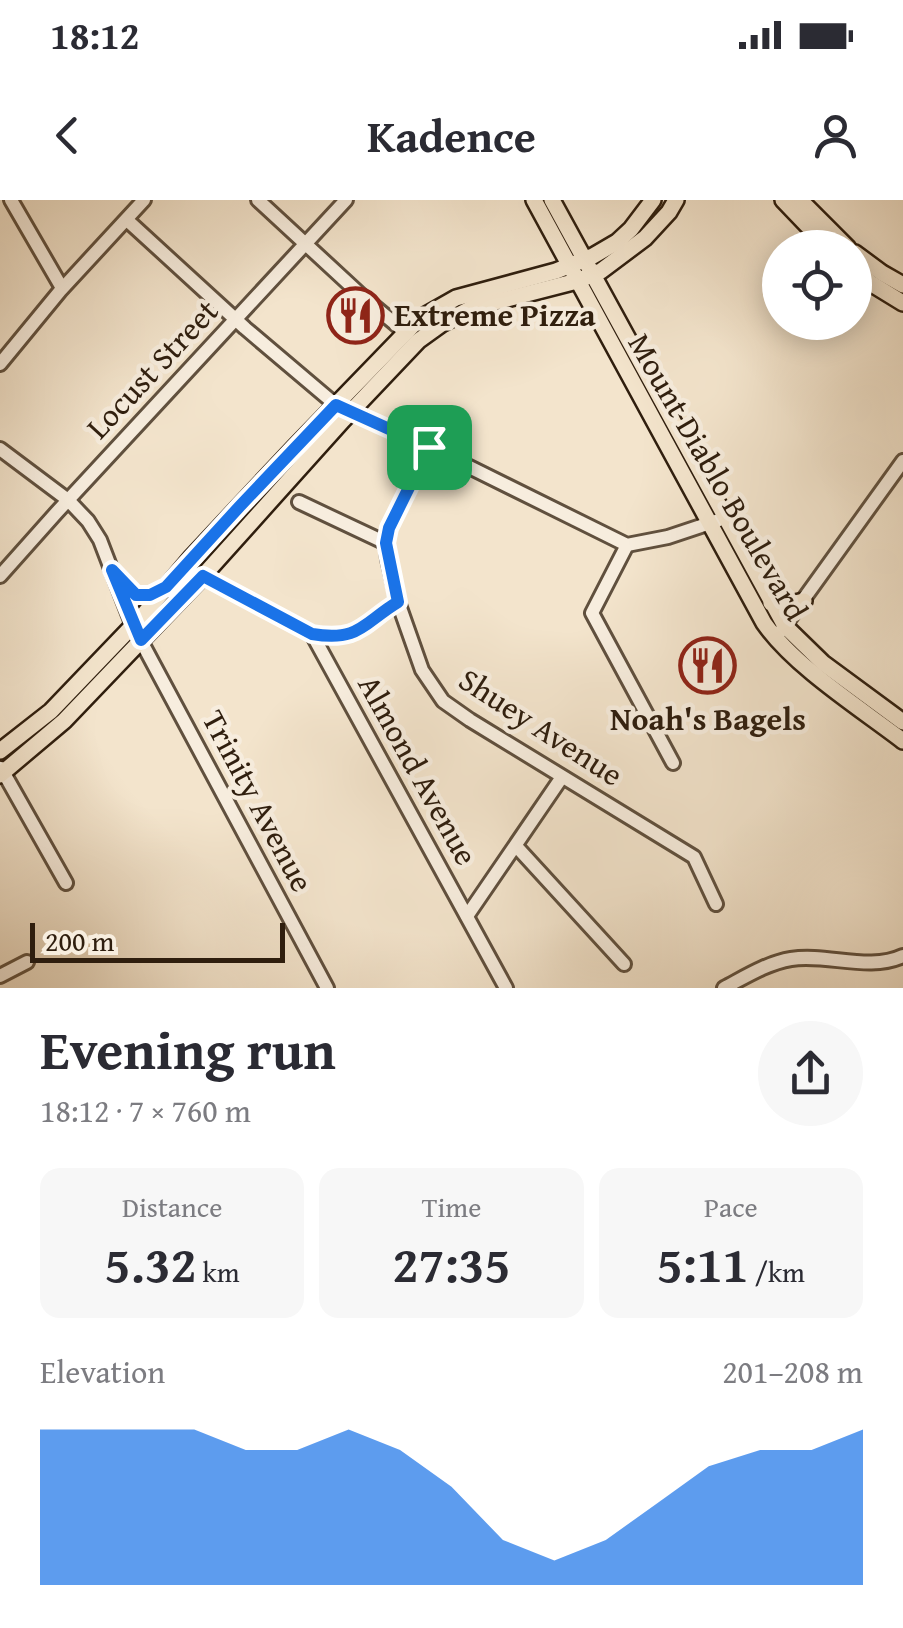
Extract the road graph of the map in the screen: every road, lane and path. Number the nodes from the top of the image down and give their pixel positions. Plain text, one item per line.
1 (11, 200) edge
2 (144, 200) edge
3 (258, 200) edge
4 (346, 200) edge
5 (534, 200) edge
6 (552, 200) edge
7 (653, 200) edge
8 (676, 200) edge
9 (783, 200) edge
10 (800, 200) edge
11 (127, 220) junction
12 (812, 230) edge
13 (830, 230) edge
14 (306, 244) junction
15 (872, 266) edge
16 (581, 271) junction
17 (872, 284) edge
18 (903, 285) edge
19 (62, 288) junction
20 (903, 303) edge
21 (236, 319) junction
22 (405, 332) junction
23 (0, 364) edge
24 (343, 409) junction
25 (429, 447) junction
26 (0, 450) edge
27 (903, 462) edge
28 (68, 500) junction
29 (299, 502) dead end
30 (718, 521) junction
31 (386, 543) junction
32 (627, 545) junction
33 (112, 570) junction
34 (0, 576) edge
35 (203, 576) junction
36 (166, 587) junction
37 (804, 601) junction
38 (398, 602) junction
39 (772, 602) junction
40 (780, 632) junction
41 (137, 633) junction
42 (312, 634) junction
43 (903, 722) edge
44 (903, 742) edge
45 (0, 751) edge
46 (673, 763) dead end
47 (1, 771) edge
48 (562, 777) junction
49 (516, 846) junction
50 (66, 883) dead end
51 (716, 904) dead end
52 (467, 916) junction
53 (903, 956) edge
54 (27, 962) dead end
55 (624, 964) dead end
56 (0, 976) edge
57 (327, 988) edge
58 (506, 988) edge
59 (724, 988) edge

1 - 19 street
2 - 11 street
3 - 14 street
4 - 14 street, Locust Street
5 - 16 main road, Mount Diablo Boulevard
6 - 16 main road, Mount Diablo Boulevard
7 - 16 main road
8 - 16 main road
9 - 12 main road
10 - 13 main road
11 - 19 street
11 - 21 street
14 - 21 street, Locust Street
14 - 22 street
15 - 18 main road
16 - 22 main road
16 - 24 main road
16 - 30 main road, Mount Diablo Boulevard
17 - 20 main road
19 - 23 street
21 - 24 street
21 - 28 street, Locust Street
22 - 24 main road
24 - 25 street
24 - 35 main road
24 - 36 main road
25 - 31 street
25 - 32 street
26 - 28 street, Trinity Avenue
27 - 37 street
28 - 33 street, Trinity Avenue
28 - 34 street, Locust Street
29 - 31 street
30 - 32 street
30 - 39 main road, Mount Diablo Boulevard
30 - 40 main road, Mount Diablo Boulevard
31 - 38 street, Shuey Avenue
32 - 46 street
33 - 36 street
33 - 41 street, Trinity Avenue
35 - 41 main road
35 - 42 street
36 - 41 main road
37 - 39 main road
37 - 40 street
38 - 42 street
38 - 48 street, Shuey Avenue
39 - 40 main road, Mount Diablo Boulevard
40 - 43 main road, Mount Diablo Boulevard
40 - 44 main road, Mount Diablo Boulevard
41 - 45 main road
41 - 47 main road
41 - 57 street, Trinity Avenue
42 - 52 street, Almond Avenue
47 - 50 street
48 - 49 street
48 - 51 street, Shuey Avenue
49 - 52 street
49 - 55 street
52 - 58 street, Almond Avenue
53 - 59 street
54 - 56 street

